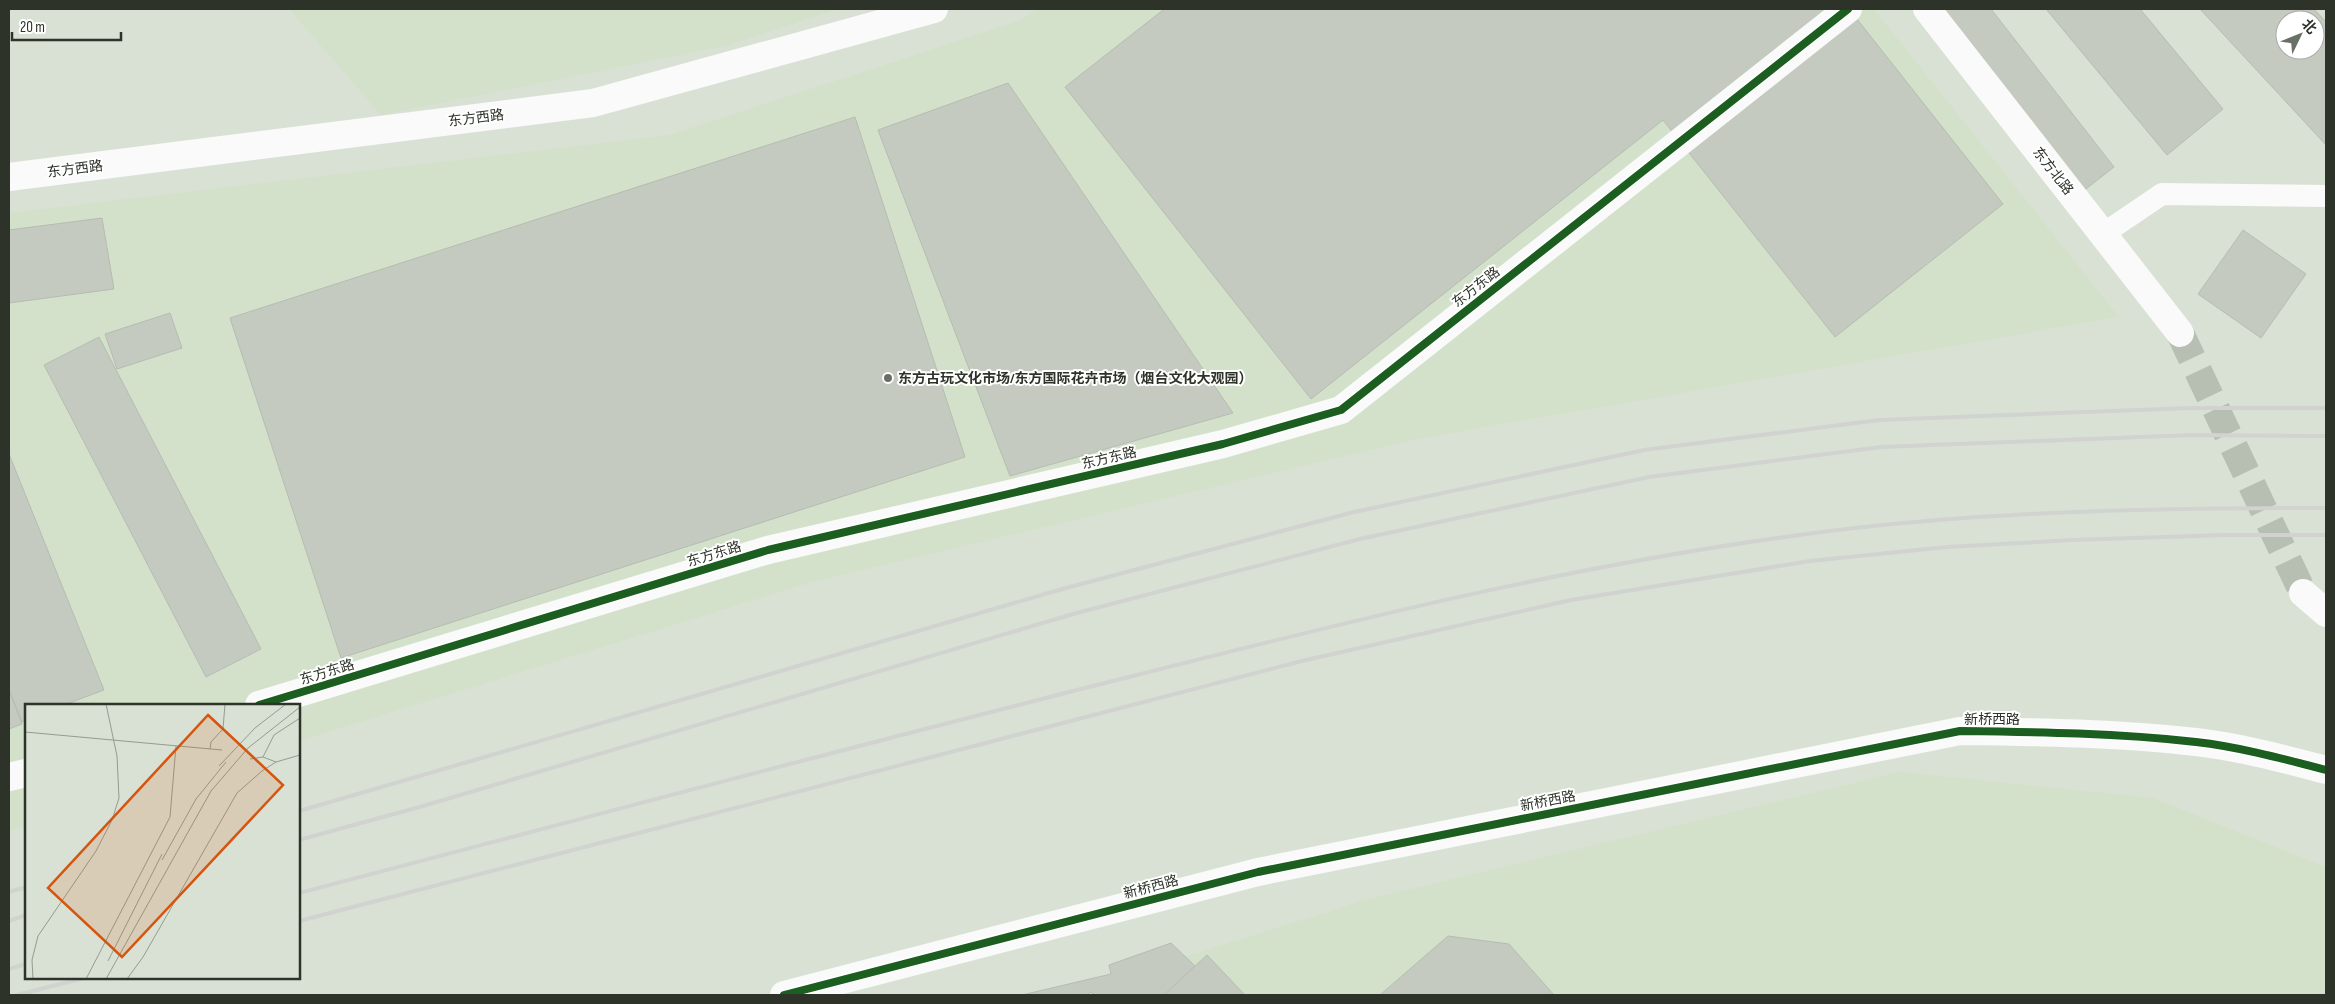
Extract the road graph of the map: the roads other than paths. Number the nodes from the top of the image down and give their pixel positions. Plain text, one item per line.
1 (934, 9) edge
2 (1848, 9) edge
3 (1927, 9) edge
4 (9, 177) edge
5 (2326, 196) edge
6 (2103, 234) junction
7 (2180, 333) tunnel mouth
8 (2303, 593) tunnel mouth
9 (2326, 613) edge
10 (262, 704) edge
11 (2326, 770) edge
12 (25, 773) edge
13 (9, 777) edge
14 (784, 995) edge

1 - 4 street, 东方西路
2 - 10 street, 东方东路
3 - 6 street, 东方北路
5 - 6 lane
6 - 7 street, 东方北路
8 - 9 street
11 - 14 street, 新桥西路
12 - 13 street

